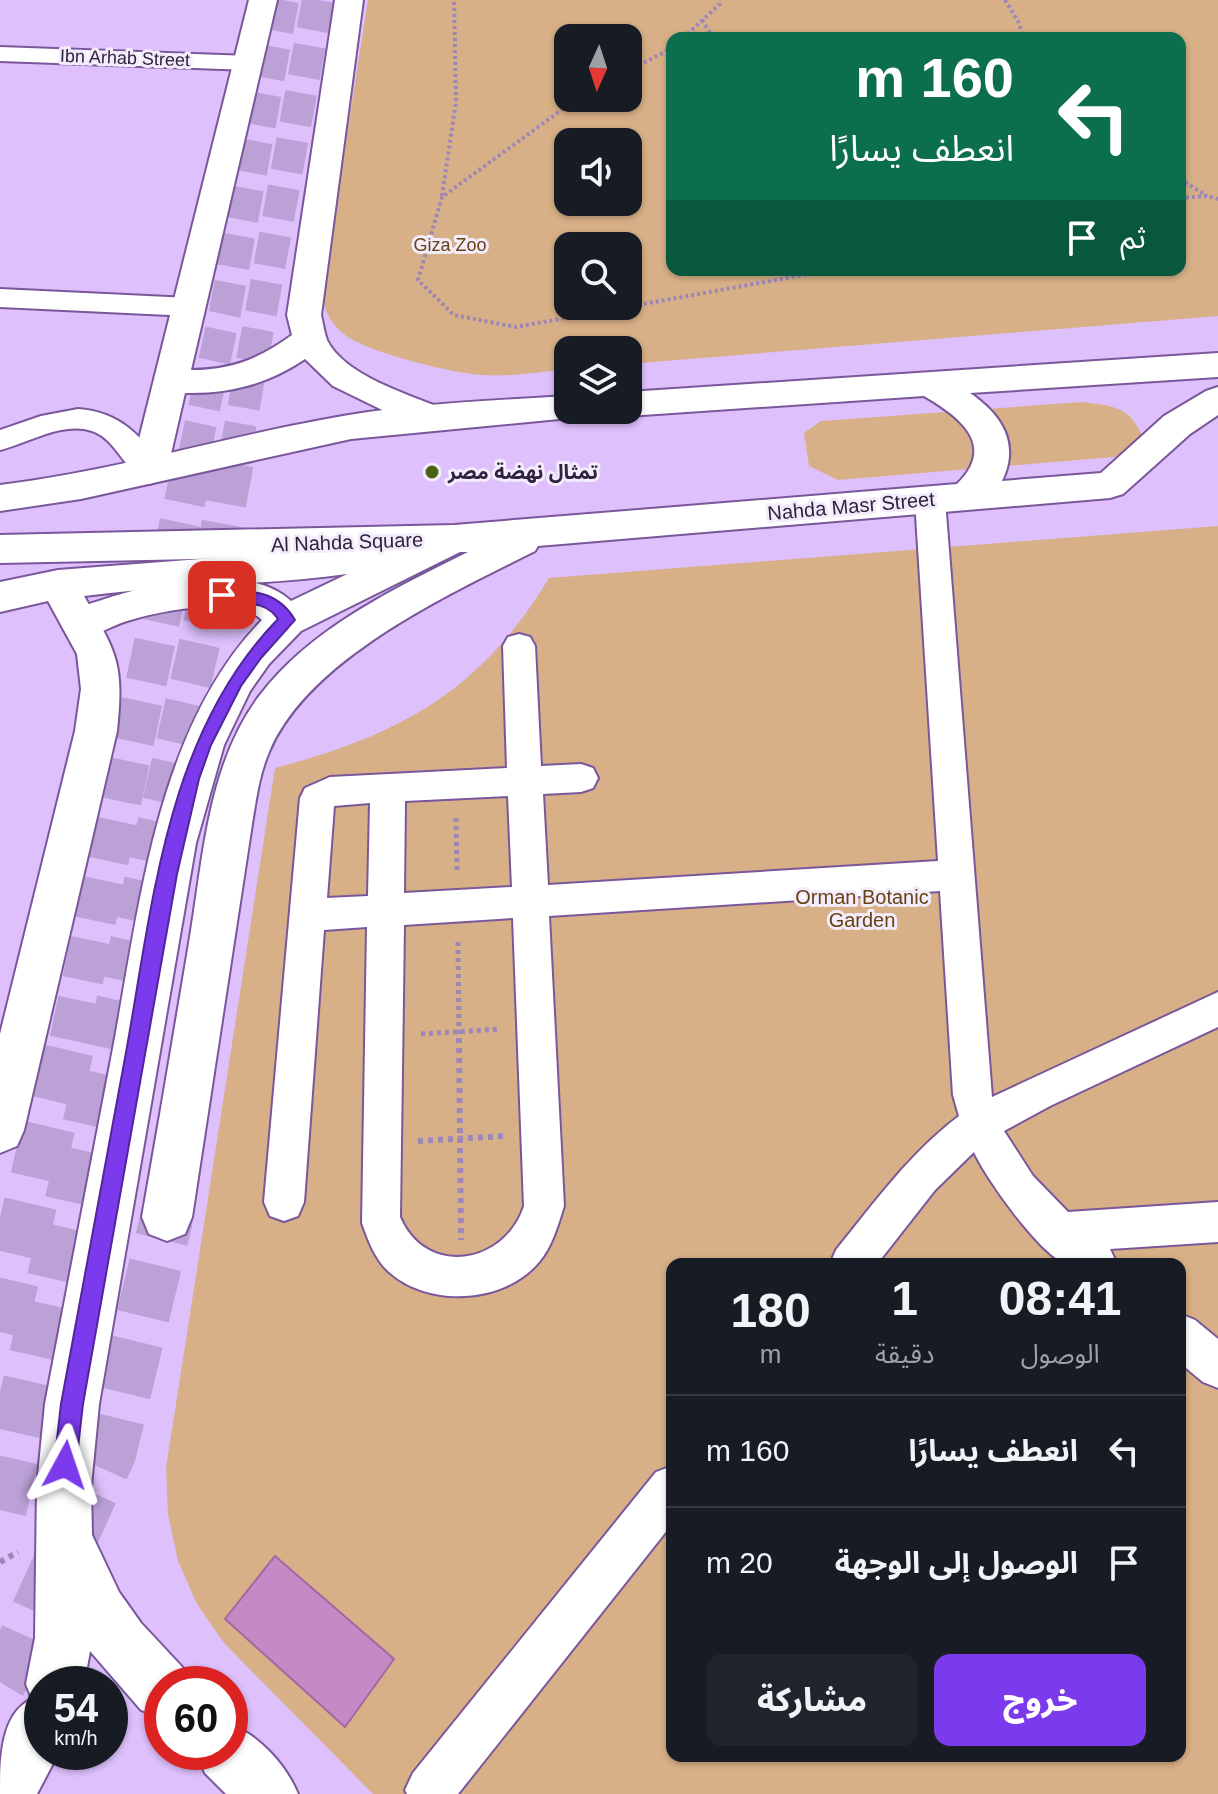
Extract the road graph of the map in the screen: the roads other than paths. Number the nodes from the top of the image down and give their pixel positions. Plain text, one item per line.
1 (263, 0) edge
2 (349, 0) edge
3 (0, 54) edge
4 (250, 63) junction
5 (0, 298) edge
6 (190, 307) junction
7 (310, 339) junction
8 (1218, 365) edge
9 (173, 381) junction
10 (931, 385) junction
11 (1218, 399) edge
12 (642, 403) edge
13 (554, 409) edge
14 (428, 417) junction
15 (0, 440) edge
16 (149, 471) junction
17 (967, 497) junction
18 (0, 498) edge
19 (930, 500) junction
20 (540, 532) junction
21 (454, 539) junction
22 (0, 549) edge
23 (58, 584) junction
24 (0, 597) edge
25 (287, 620) junction
26 (81, 624) junction
27 (519, 646) dead end
28 (581, 778) dead end
29 (525, 781) junction
30 (388, 788) junction
31 (956, 875) junction
32 (530, 901) junction
33 (386, 910) junction
34 (307, 915) junction
35 (1218, 1009) edge
36 (1, 1121) edge
37 (979, 1124) junction
38 (284, 1202) dead end
39 (167, 1217) tunnel mouth
40 (1218, 1222) edge
41 (1058, 1233) junction
42 (856, 1258) edge
43 (1089, 1258) edge
44 (1186, 1340) edge
45 (1218, 1367) edge
46 (666, 1495) edge
47 (65, 1528) junction
48 (59, 1666) edge
49 (144, 1671) edge
50 (24, 1757) edge
51 (244, 1770) edge
52 (430, 1790) dead end
53 (4, 1794) edge
54 (268, 1794) edge

1 - 4 main road
2 - 7 main road
3 - 4 street, Ibn Arhab Street
4 - 6 main road
5 - 6 street
6 - 9 main road
7 - 9 main road
7 - 14 main road
8 - 10 main road
9 - 16 main road
10 - 12 main road
10 - 17 main road
11 - 17 main road, Nahda Masr Street
13 - 14 main road
14 - 16 main road
15 - 16 street
16 - 18 main road
17 - 19 main road, Nahda Masr Street
19 - 20 main road, Nahda Masr Street
19 - 31 street
20 - 21 main road, Nahda Masr Street
20 - 39 main road
21 - 22 main road, Al Nahda Square
21 - 23 main road
21 - 25 main road
23 - 24 main road
23 - 26 main road
25 - 26 main road
25 - 47 main road
26 - 36 main road
27 - 29 street
28 - 29 street
29 - 30 street
29 - 32 street
30 - 33 street
30 - 34 street
31 - 32 street
31 - 37 street
32 - 33 street
32 - 33 street
33 - 34 street
34 - 38 street
35 - 37 street
37 - 41 street
37 - 42 street
40 - 41 street
41 - 43 street
44 - 45 street
46 - 52 street
47 - 48 main road
47 - 49 main road
50 - 53 main road
51 - 54 main road

